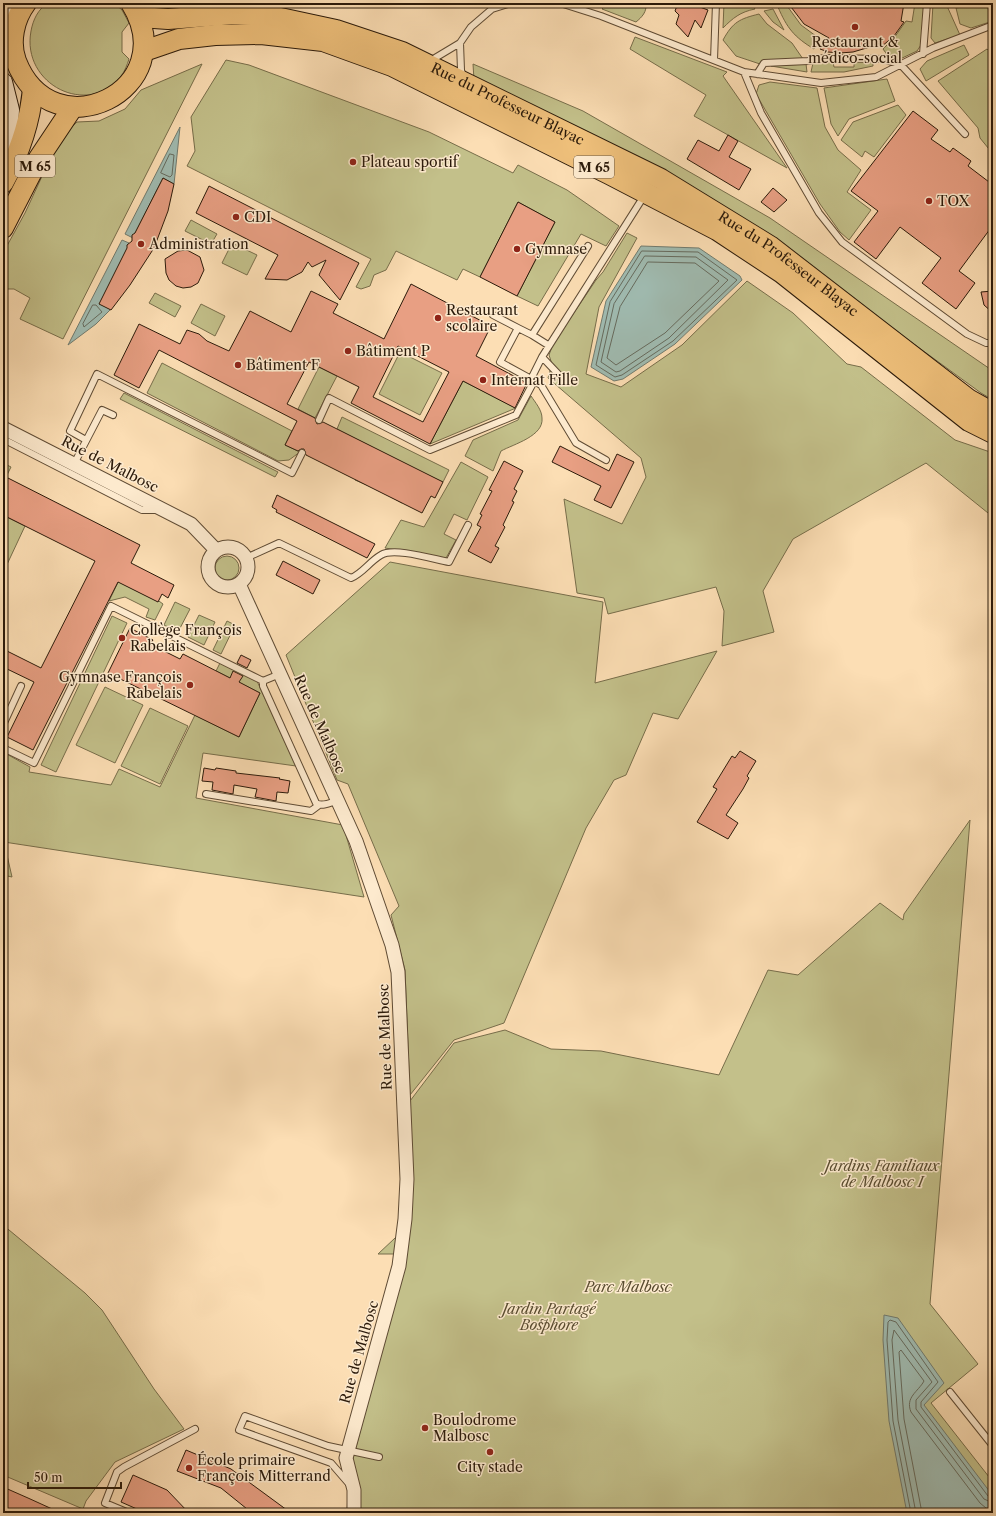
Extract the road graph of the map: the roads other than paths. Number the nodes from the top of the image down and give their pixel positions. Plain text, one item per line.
1 (511, 3) edge
2 (560, 3) edge
3 (716, 3) edge
4 (927, 3) edge
5 (15, 9) edge
6 (136, 10) edge
7 (993, 25) edge
8 (460, 43) junction
9 (144, 51) junction
10 (923, 54) junction
11 (714, 60) junction
12 (426, 64) junction
13 (900, 65) junction
14 (744, 72) junction
15 (757, 74) junction
16 (3, 82) edge
17 (465, 84) junction
18 (33, 89) junction
19 (73, 107) junction
20 (965, 134) dead end
21 (7, 176) edge
22 (646, 193) junction
23 (3, 228) edge
24 (588, 246) dead end
25 (493, 316) dead end
26 (518, 328) junction
27 (532, 334) junction
28 (993, 344) edge
29 (548, 345) junction
30 (542, 357) junction
31 (561, 377) dead end
32 (530, 379) junction
33 (993, 413) edge
34 (113, 415) dead end
35 (319, 420) dead end
36 (3, 428) edge
37 (993, 433) edge
38 (3, 439) edge
39 (86, 440) junction
40 (302, 453) dead end
41 (606, 460) dead end
42 (74, 464) junction
43 (166, 510) junction
44 (468, 525) dead end
45 (216, 550) junction
46 (246, 558) junction
47 (239, 584) junction
48 (280, 674) junction
49 (263, 681) junction
50 (21, 686) dead end
51 (3, 725) edge
52 (3, 748) edge
53 (206, 794) dead end
54 (336, 801) junction
55 (319, 805) junction
56 (950, 1392) dead end
57 (195, 1429) dead end
58 (993, 1446) edge
59 (347, 1454) junction
60 (379, 1457) dead end
61 (331, 1463) junction
62 (354, 1490) junction
63 (129, 1513) edge
64 (354, 1513) edge

1 - 8 lane
2 - 11 lane
3 - 11 lane
4 - 10 lane
5 - 18 main road
6 - 9 main road
6 - 12 main road, Rue du Professeur Blayac / M 65
7 - 10 lane
8 - 12 lane
8 - 17 lane
9 - 19 main road
9 - 22 main road, Rue du Professeur Blayac / M 65
10 - 13 lane
11 - 14 lane
12 - 17 main road, Rue du Professeur Blayac / M 65
13 - 15 lane
13 - 15 lane
13 - 20 lane
14 - 15 lane
14 - 28 lane
16 - 21 main road
17 - 33 main road, Rue du Professeur Blayac / M 65
18 - 19 main road
18 - 21 main road, M 65
19 - 23 main road, M 65
22 - 29 lane
22 - 37 main road, Rue du Professeur Blayac / M 65
24 - 27 lane
25 - 26 lane
26 - 27 lane
26 - 32 lane
27 - 29 lane
29 - 30 lane
30 - 31 lane
30 - 32 lane
32 - 35 lane
32 - 41 lane
34 - 39 lane
36 - 42 street, Rue de Malbosc
38 - 43 lane
39 - 40 lane
39 - 42 lane
42 - 43 street, Rue de Malbosc
43 - 45 street, Rue de Malbosc
44 - 46 lane
45 - 46 street
45 - 47 street
46 - 47 street
47 - 48 street, Rue de Malbosc
48 - 49 lane
48 - 54 street, Rue de Malbosc
49 - 52 lane
49 - 55 lane
50 - 51 lane
53 - 55 lane
54 - 55 lane
54 - 59 street, Rue de Malbosc
56 - 58 lane
57 - 63 lane
59 - 60 lane
59 - 61 lane
59 - 61 lane
59 - 62 street
61 - 62 lane
62 - 64 street

